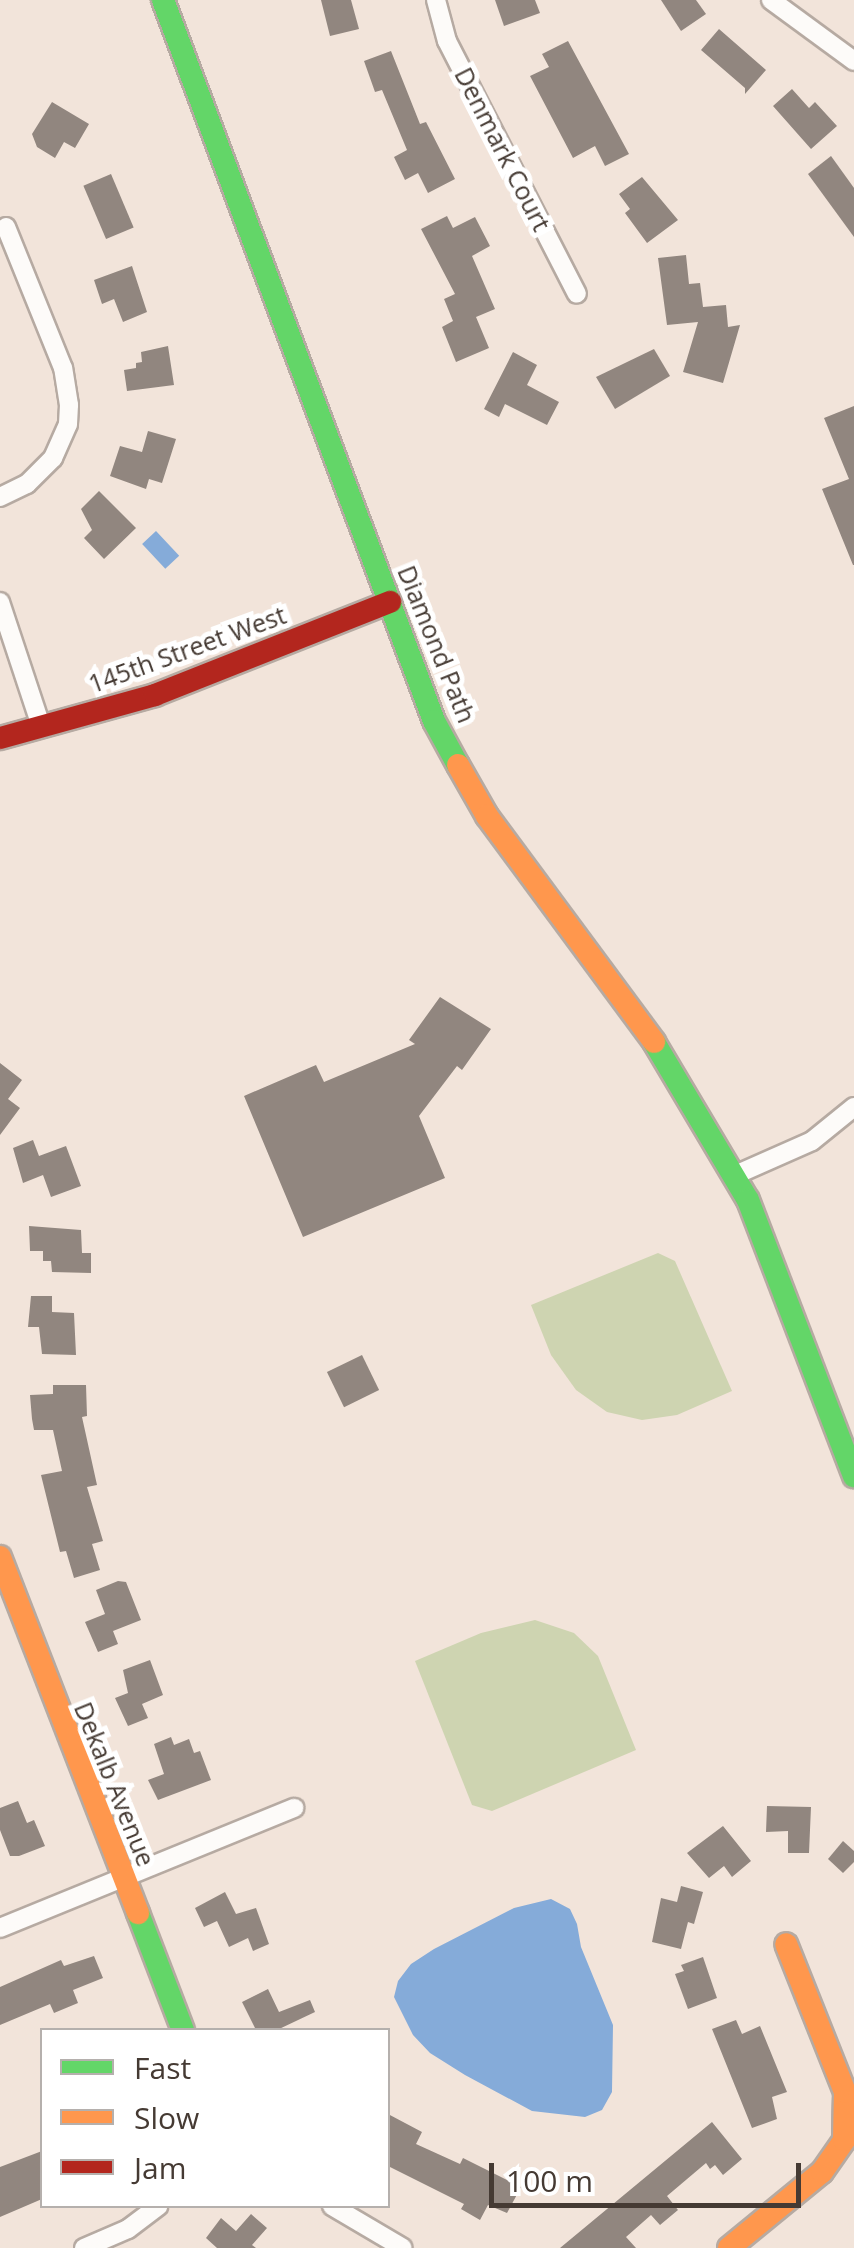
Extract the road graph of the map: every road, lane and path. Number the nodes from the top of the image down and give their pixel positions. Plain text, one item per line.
1 (164, 0) edge
2 (436, 0) edge
3 (771, 0) edge
4 (854, 61) edge
5 (6, 227) dead end
6 (577, 294) dead end
7 (0, 497) edge
8 (0, 602) edge
9 (390, 602) junction
10 (41, 726) junction
11 (0, 738) edge
12 (854, 1107) edge
13 (733, 1176) junction
14 (854, 1476) edge
15 (0, 1557) edge
16 (294, 1808) dead end
17 (123, 1878) junction
18 (0, 1928) edge
19 (786, 1944) dead end
20 (181, 2028) edge
21 (156, 2208) edge
22 (335, 2208) edge
23 (84, 2248) edge
24 (404, 2248) edge
25 (729, 2248) edge

1 - 9 street, Diamond Path
2 - 6 street, Denmark Court
3 - 4 street
5 - 7 street
8 - 10 street
9 - 10 street, 145th Street West
9 - 13 street, Diamond Path
10 - 11 street, 145th Street West
12 - 13 street
13 - 14 street, Diamond Path
15 - 17 street, Dekalb Avenue
16 - 17 street
17 - 18 street
17 - 20 street, Dekalb Avenue
19 - 25 street
21 - 23 street
22 - 24 street

